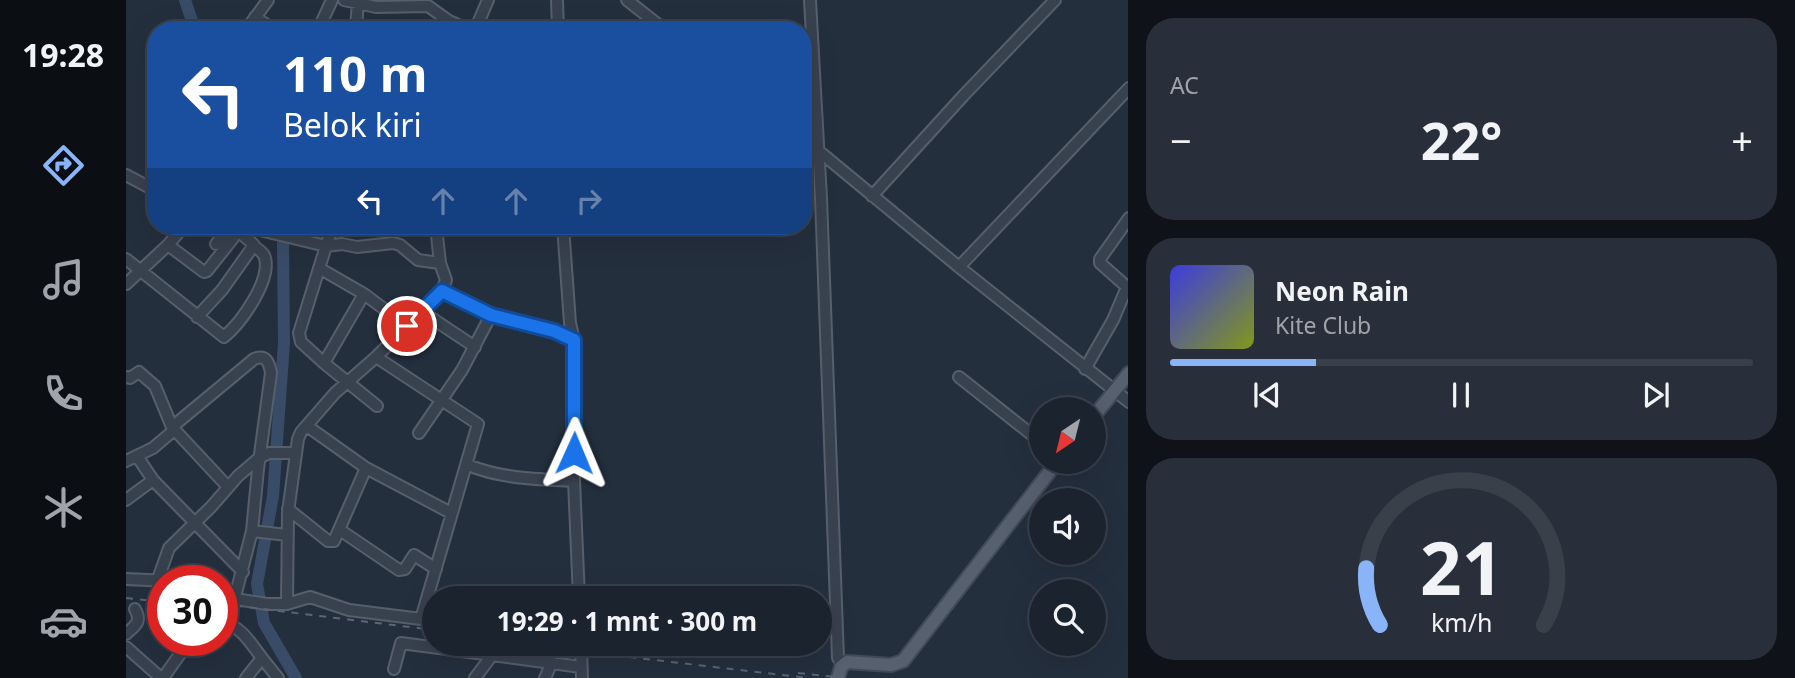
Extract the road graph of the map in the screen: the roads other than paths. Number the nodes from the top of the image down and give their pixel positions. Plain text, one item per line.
1 (268, 0) edge
2 (332, 0) edge
3 (344, 0) edge
4 (488, 0) edge
5 (557, 0) edge
6 (627, 0) edge
7 (810, 0) edge
8 (1055, 0) edge
9 (358, 2) edge
10 (415, 3) edge
11 (255, 17) junction
12 (252, 21) edge
13 (261, 21) edge
14 (322, 21) edge
15 (357, 21) edge
16 (449, 21) edge
17 (479, 21) edge
18 (558, 21) edge
19 (654, 21) edge
20 (811, 21) edge
21 (812, 34) edge
22 (1128, 89) edge
23 (812, 145) edge
24 (819, 151) junction
25 (126, 175) edge
26 (147, 186) edge
27 (872, 196) junction
28 (1128, 218) edge
29 (176, 235) edge
30 (227, 235) edge
31 (231, 235) edge
32 (245, 235) edge
33 (274, 235) edge
34 (328, 235) edge
35 (437, 235) edge
36 (564, 235) edge
37 (216, 244) dead end
38 (168, 245) junction
39 (322, 245) junction
40 (254, 246) junction
41 (126, 259) edge
42 (440, 263) junction
43 (959, 267) junction
44 (320, 268) junction
45 (142, 270) junction
46 (126, 284) edge
47 (1128, 286) edge
48 (442, 291) junction
49 (364, 294) junction
50 (421, 311) junction
51 (491, 315) junction
52 (198, 317) junction
53 (407, 326) junction
54 (572, 331) junction
55 (475, 347) junction
56 (376, 357) junction
57 (324, 363) junction
58 (1085, 369) junction
59 (1128, 373) edge
60 (126, 377) edge
61 (959, 377) dead end
62 (347, 383) junction
63 (1114, 391) junction
64 (442, 401) junction
65 (1106, 401) edge
66 (1128, 402) edge
67 (377, 406) dead end
68 (307, 426) junction
69 (172, 427) junction
70 (1029, 432) edge
71 (419, 433) dead end
72 (291, 453) junction
73 (264, 456) junction
74 (131, 458) edge
75 (468, 465) junction
76 (366, 468) junction
77 (1048, 474) edge
78 (153, 480) junction
79 (574, 481) junction
80 (228, 487) junction
81 (126, 500) edge
82 (288, 509) junction
83 (451, 513) junction
84 (195, 523) junction
85 (341, 530) junction
86 (253, 531) junction
87 (286, 535) junction
88 (166, 565) edge
89 (436, 569) junction
90 (243, 572) junction
91 (126, 579) edge
92 (147, 580) edge
93 (578, 586) edge
94 (239, 599) joint
95 (287, 604) junction
96 (135, 609) dead end
97 (421, 619) joint
98 (238, 628) edge
99 (126, 635) edge
100 (422, 645) edge
101 (126, 647) edge
102 (178, 656) edge
103 (492, 656) edge
104 (508, 656) edge
105 (262, 658) junction
106 (552, 662) junction
107 (844, 664) junction
108 (394, 669) dead end
109 (582, 673) edge
110 (162, 678) edge
111 (246, 678) edge
112 (278, 678) edge
113 (475, 678) edge
114 (545, 678) edge
115 (838, 678) edge

1 - 11 street
2 - 14 street
3 - 9 street
4 - 17 street
5 - 18 street
6 - 19 street
7 - 20 street
8 - 27 street
9 - 10 street
9 - 15 street
10 - 16 street
11 - 12 street
11 - 13 street
21 - 24 street
22 - 43 street
23 - 24 street
24 - 27 street
24 - 107 street
25 - 26 street
27 - 43 street
28 - 47 street
29 - 38 street
30 - 37 street
31 - 38 street
32 - 40 street
33 - 39 street
34 - 39 street
35 - 42 street
36 - 54 street
38 - 45 street
39 - 42 street
39 - 44 street
40 - 52 street
40 - 52 street
41 - 45 street
42 - 48 street
43 - 58 street
44 - 49 street
44 - 57 street
45 - 46 street
45 - 52 street
47 - 58 street
48 - 50 street
48 - 51 street
49 - 53 street
49 - 57 street
50 - 53 street
50 - 55 street
51 - 54 street
51 - 55 street
53 - 56 street
54 - 79 street
55 - 64 street
56 - 62 street
56 - 64 street
57 - 62 street
58 - 63 street
59 - 63 main road
60 - 69 street
61 - 70 street
62 - 67 street
62 - 68 street
63 - 65 main road
63 - 66 street
64 - 71 street
64 - 75 street
68 - 72 street
68 - 76 street
69 - 73 street
69 - 74 street
69 - 80 street
72 - 73 street
72 - 82 street
73 - 80 street
73 - 86 street
74 - 78 street
75 - 79 street
75 - 83 street
76 - 83 street
76 - 85 street
77 - 107 main road
78 - 81 street
78 - 84 street
79 - 93 street
80 - 84 street
82 - 85 street
82 - 87 street
83 - 89 street
84 - 88 street
84 - 90 street
85 - 89 street
86 - 87 street
86 - 90 street
87 - 95 street
89 - 97 street
90 - 94 street
91 - 92 street
94 - 95 street
95 - 97 street
96 - 99 street
98 - 105 street
100 - 108 street
101 - 110 street
102 - 110 street
103 - 113 street
104 - 106 street
105 - 111 street
105 - 112 street
106 - 109 street
106 - 114 street
107 - 115 main road

